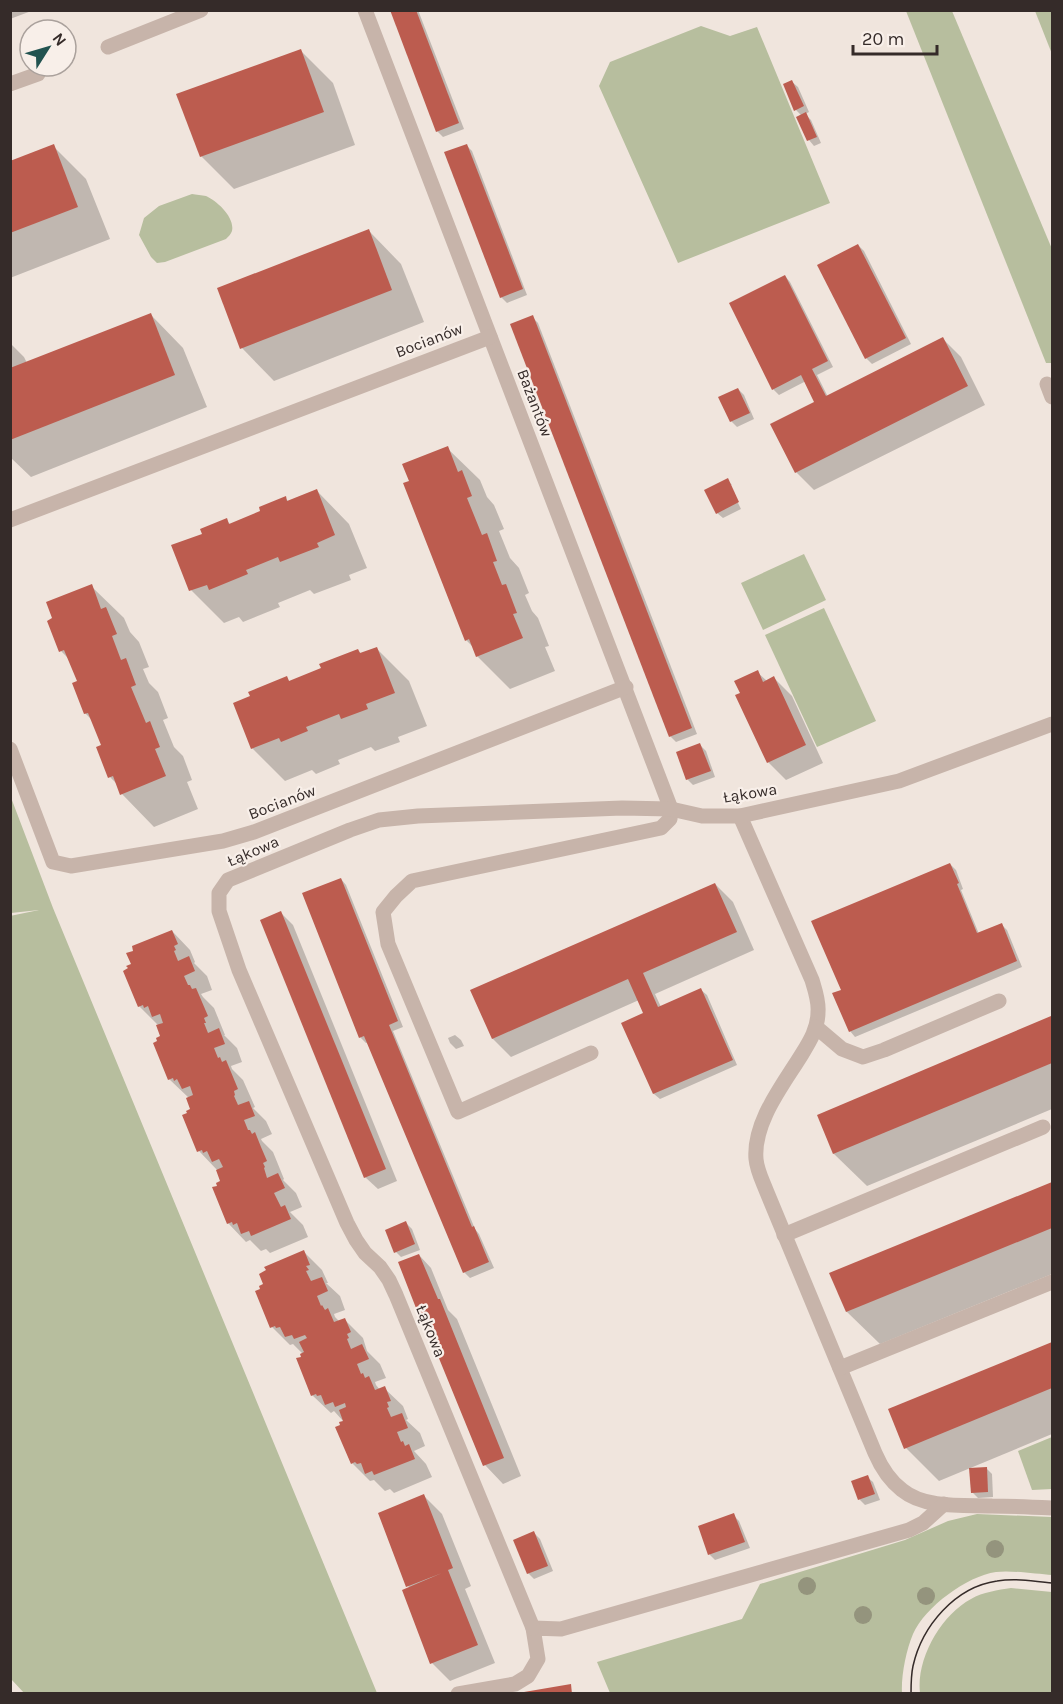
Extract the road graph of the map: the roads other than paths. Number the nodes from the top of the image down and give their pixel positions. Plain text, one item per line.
1 (201, 10) edge
2 (365, 10) edge
3 (108, 47) dead end
4 (27, 78) edge
5 (10, 84) edge
6 (490, 337) junction
7 (10, 520) edge
8 (626, 687) junction
9 (1053, 724) edge
10 (10, 749) edge
11 (672, 809) junction
12 (740, 816) junction
13 (999, 1001) dead end
14 (816, 1027) junction
15 (591, 1053) dead end
16 (1043, 1127) dead end
17 (784, 1235) junction
18 (1053, 1282) edge
19 (840, 1368) junction
20 (944, 1504) junction
21 (1053, 1508) edge
22 (533, 1628) junction
23 (458, 1694) edge

1 - 3 street
2 - 6 street, Bażantów
4 - 5 street
6 - 7 street, Bocianów
6 - 8 street, Bażantów
8 - 10 street, Bocianów
8 - 11 street, Bażantów
9 - 12 street, Łąkowa
11 - 12 street, Łąkowa
11 - 15 street
11 - 22 street, Łąkowa
12 - 14 street
13 - 14 street
14 - 17 street
16 - 17 street
17 - 19 street
18 - 19 street
19 - 20 street
20 - 21 street
20 - 22 street
22 - 23 street, Łąkowa

